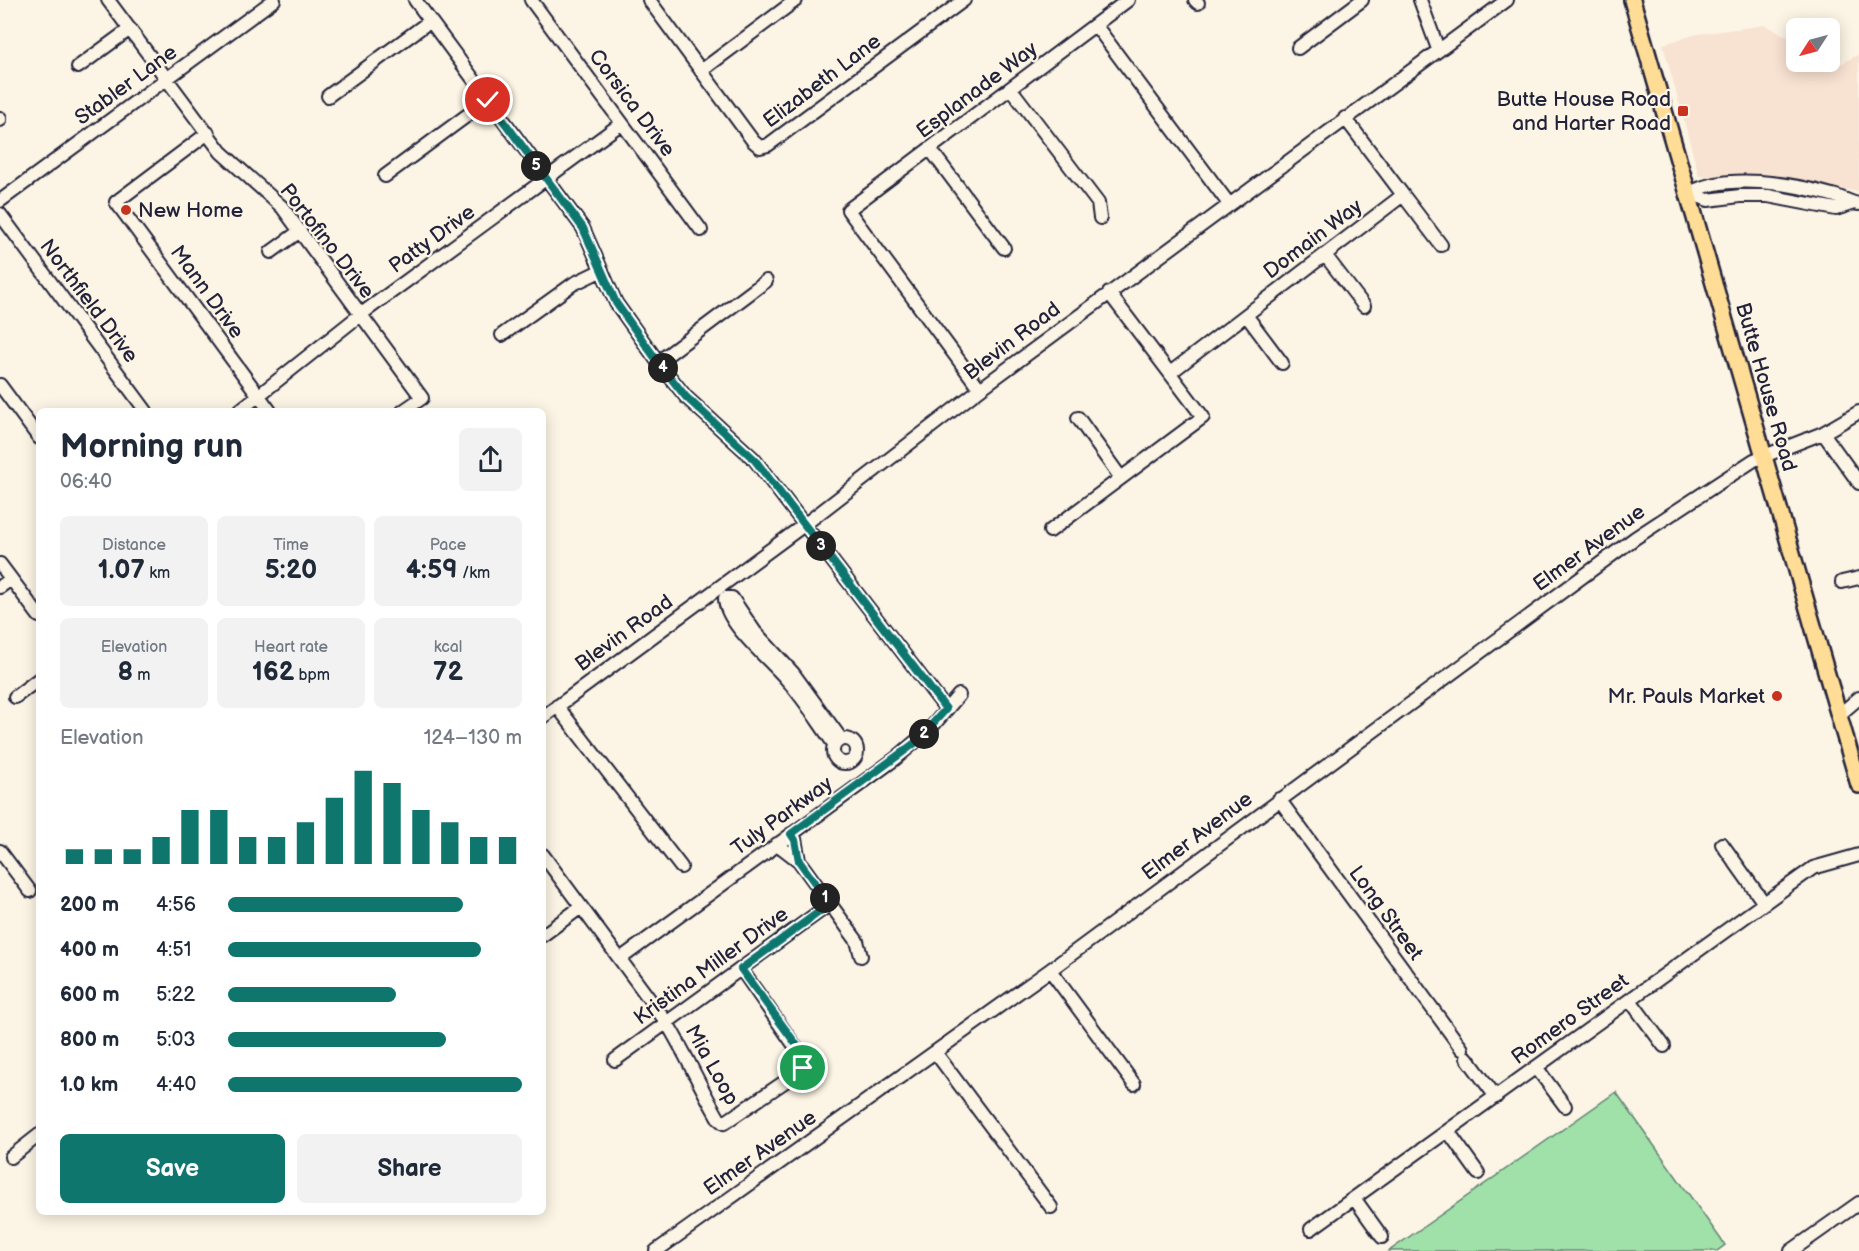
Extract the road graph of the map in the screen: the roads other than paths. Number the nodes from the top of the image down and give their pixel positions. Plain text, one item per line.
1 (108, 0) edge
2 (274, 0) edge
3 (415, 0) edge
4 (531, 0) edge
5 (649, 0) edge
6 (796, 0) edge
7 (964, 0) edge
8 (1128, 0) edge
9 (1362, 0) edge
10 (1420, 0) edge
11 (1507, 0) edge
12 (1632, 0) edge
13 (430, 21) junction
14 (1096, 26) junction
15 (130, 29) junction
16 (1298, 48) dead end
17 (1437, 49) junction
18 (78, 67) dead end
19 (701, 71) junction
20 (167, 79) junction
21 (1011, 89) junction
22 (328, 96) dead end
23 (488, 100) junction
24 (1345, 118) junction
25 (622, 123) junction
26 (208, 133) junction
27 (930, 149) junction
28 (385, 177) dead end
29 (547, 180) junction
30 (1690, 193) junction
31 (1403, 195) junction
32 (0, 201) edge
33 (1856, 203) edge
34 (1229, 204) junction
35 (0, 214) edge
36 (1100, 218) dead end
37 (701, 230) dead end
38 (300, 231) junction
39 (1441, 244) dead end
40 (1004, 248) dead end
41 (271, 252) dead end
42 (1325, 255) junction
43 (602, 270) junction
44 (766, 281) dead end
45 (1109, 293) junction
46 (1364, 306) dead end
47 (360, 315) junction
48 (1246, 315) junction
49 (502, 335) dead end
50 (658, 362) junction
51 (1282, 363) dead end
52 (1170, 373) junction
53 (0, 386) edge
54 (980, 389) junction
55 (259, 396) junction
56 (144, 408) edge
57 (242, 408) edge
58 (268, 408) edge
59 (407, 408) edge
60 (1859, 412) edge
61 (1078, 418) dead end
62 (1823, 433) junction
63 (36, 434) edge
64 (1764, 457) junction
65 (1121, 478) junction
66 (1859, 483) edge
67 (804, 525) junction
68 (1050, 531) dead end
69 (0, 564) edge
70 (1859, 578) edge
71 (11, 579) junction
72 (1842, 582) dead end
73 (0, 587) edge
74 (721, 593) junction
75 (36, 612) edge
76 (36, 682) edge
77 (959, 695) dead end
78 (15, 697) dead end
79 (1859, 698) edge
80 (557, 706) junction
81 (946, 709) junction
82 (546, 715) edge
83 (1839, 715) junction
84 (838, 742) dead end
85 (1859, 785) edge
86 (1279, 799) junction
87 (791, 834) junction
88 (777, 844) junction
89 (1722, 844) dead end
90 (0, 851) edge
91 (1859, 855) edge
92 (546, 859) edge
93 (799, 861) junction
94 (681, 867) dead end
95 (30, 891) dead end
96 (1764, 903) junction
97 (830, 904) junction
98 (581, 907) junction
99 (546, 933) edge
100 (861, 956) dead end
101 (620, 959) junction
102 (741, 969) junction
103 (1050, 970) junction
104 (1630, 1000) junction
105 (667, 1023) junction
106 (1664, 1046) dead end
107 (935, 1052) junction
108 (615, 1060) dead end
109 (1536, 1067) junction
110 (1134, 1084) dead end
111 (1496, 1096) junction
112 (1564, 1106) dead end
113 (1448, 1131) junction
114 (36, 1137) edge
115 (11, 1157) dead end
116 (1478, 1173) dead end
117 (1354, 1198) junction
118 (1859, 1203) edge
119 (1051, 1207) dead end
120 (1311, 1229) dead end
121 (1382, 1237) dead end
122 (656, 1251) edge
123 (1791, 1251) edge

1 - 15 street, Portofino Drive
2 - 20 street, Stabler Lane
3 - 13 street
4 - 25 street, Corsica Drive
5 - 19 street
6 - 19 street
7 - 19 street, Elizabeth Lane
8 - 14 street, Esplanade Way
9 - 16 street
10 - 17 street
11 - 17 street, Blevin Road
12 - 30 main road, Butte House Road
13 - 22 street
13 - 23 street
14 - 21 street, Esplanade Way
14 - 34 street
15 - 18 street
15 - 20 street, Portofino Drive
17 - 24 street, Blevin Road
20 - 26 street, Portofino Drive
20 - 32 street, Stabler Lane
21 - 27 street, Esplanade Way
21 - 36 street
23 - 28 street
23 - 29 street
24 - 31 street
24 - 34 street, Blevin Road
25 - 29 street, Patty Drive
25 - 37 street, Corsica Drive
26 - 38 street, Portofino Drive
26 - 55 street, Mann Drive
27 - 40 street
27 - 54 street, Esplanade Way
29 - 43 street
29 - 47 street, Patty Drive
30 - 33 street
30 - 64 main road, Butte House Road
31 - 39 street
31 - 42 street, Domain Way
34 - 45 street, Blevin Road
35 - 56 street, Northfield Drive
38 - 41 street
38 - 47 street, Portofino Drive
42 - 46 street
42 - 48 street, Domain Way
43 - 49 street
43 - 50 street
44 - 50 street
45 - 52 street
45 - 54 street, Blevin Road
47 - 55 street, Patty Drive
47 - 59 street, Portofino Drive
48 - 51 street
48 - 52 street, Domain Way
50 - 67 street
52 - 65 street
53 - 63 street
54 - 67 street, Blevin Road
55 - 57 street, Patty Drive
55 - 58 street, Mann Drive
60 - 62 street, Elmer Avenue
61 - 65 street
62 - 64 street, Elmer Avenue
62 - 66 street
64 - 83 main road, Butte House Road
64 - 86 street, Elmer Avenue
65 - 68 street
67 - 74 street, Blevin Road
67 - 81 street
69 - 71 street
70 - 72 street
71 - 73 street
71 - 75 street
74 - 80 street, Blevin Road
74 - 84 street
76 - 78 street
77 - 81 street, Tuly Parkway
79 - 83 street
80 - 82 street, Blevin Road
80 - 94 street
81 - 87 street, Tuly Parkway
83 - 85 main road, Butte House Road
86 - 103 street, Elmer Avenue
86 - 111 street, Long Street
87 - 88 street, Tuly Parkway
87 - 93 street
88 - 93 street
88 - 101 street, Tuly Parkway
89 - 96 street
90 - 95 street
91 - 96 street, Romero Street
92 - 98 street
93 - 97 street
96 - 104 street, Romero Street
97 - 100 street
97 - 102 street, Kristina Miller Drive
98 - 99 street
98 - 101 street
101 - 105 street
102 - 105 street, Kristina Miller Drive
102 - 105 street, Mia Loop
103 - 107 street, Elmer Avenue
103 - 110 street
104 - 106 street
104 - 109 street, Romero Street
105 - 108 street, Kristina Miller Drive
107 - 119 street
107 - 122 street, Elmer Avenue
109 - 111 street, Romero Street
109 - 112 street
111 - 113 street, Romero Street
113 - 116 street
113 - 117 street, Romero Street
114 - 115 street
117 - 120 street, Romero Street
117 - 121 street
118 - 123 street

